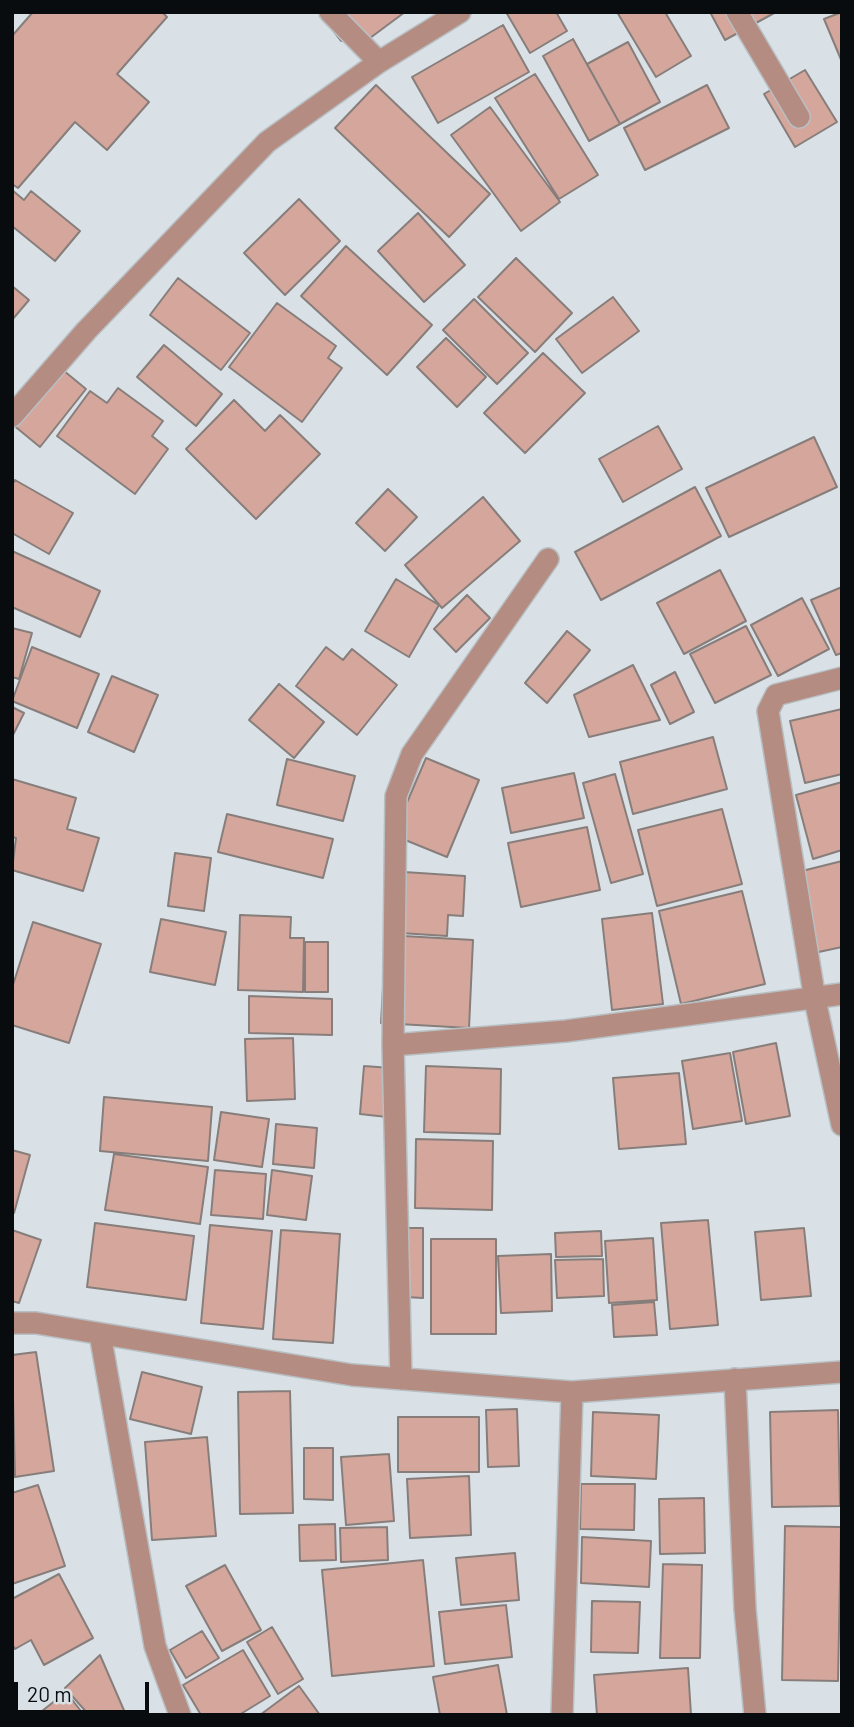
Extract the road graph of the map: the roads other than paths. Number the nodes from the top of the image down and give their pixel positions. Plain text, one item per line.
1 (330, 12) edge
2 (460, 12) edge
3 (737, 12) edge
4 (379, 62) junction
5 (799, 117) dead end
6 (12, 416) edge
7 (548, 559) dead end
8 (842, 678) edge
9 (842, 994) edge
10 (815, 1000) junction
11 (393, 1045) junction
12 (842, 1125) edge
13 (12, 1323) edge
14 (100, 1334) junction
15 (842, 1372) edge
16 (401, 1379) junction
17 (735, 1379) junction
18 (572, 1392) junction
19 (180, 1715) edge
20 (562, 1715) edge
21 (755, 1715) edge

1 - 4 street
2 - 4 street
3 - 5 street
4 - 6 street
7 - 11 street
8 - 10 street
9 - 10 street
10 - 11 street
10 - 12 street
11 - 16 street
13 - 14 street
14 - 16 street
14 - 19 street
15 - 17 street
16 - 18 street
17 - 18 street
17 - 21 street
18 - 20 street

